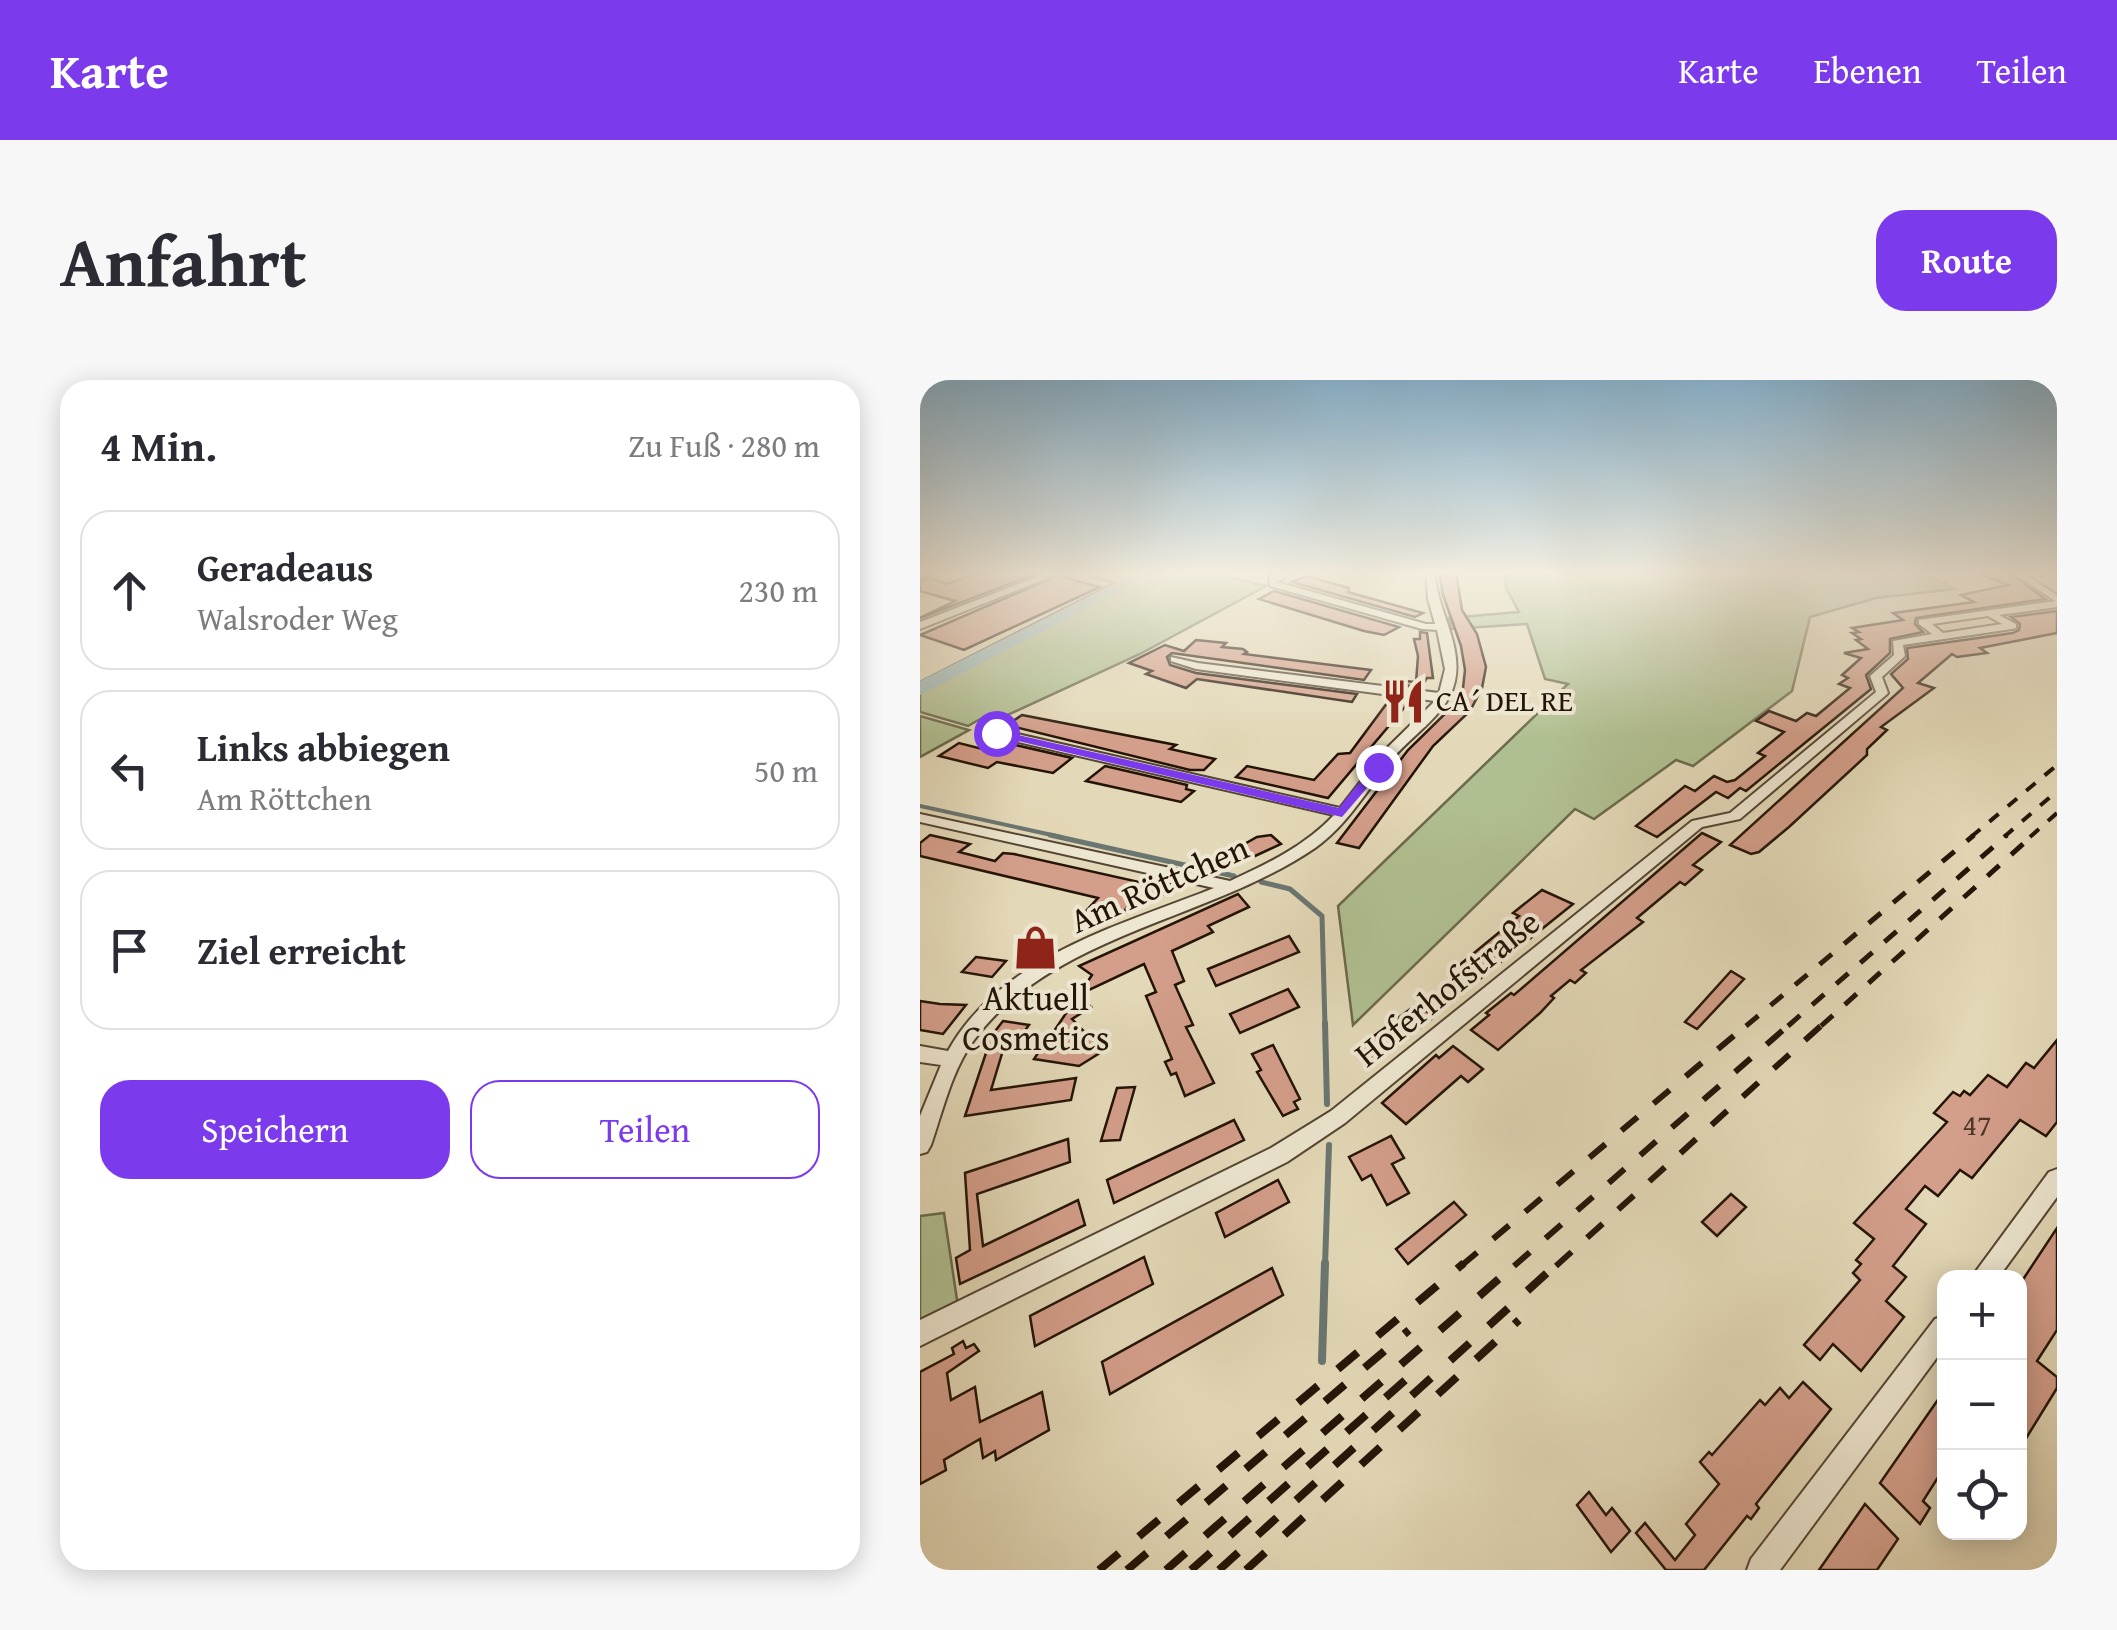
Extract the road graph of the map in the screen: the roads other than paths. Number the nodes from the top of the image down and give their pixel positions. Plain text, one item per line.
1 (1443, 627) edge
2 (1930, 628) edge
3 (2001, 628) edge
4 (1941, 636) junction
5 (1175, 659) dead end
6 (1443, 697) junction
7 (987, 726) dead end
8 (1342, 813) junction
9 (920, 818) edge
10 (1229, 886) junction
11 (920, 1054) edge
12 (952, 1059) junction
13 (920, 1145) edge
14 (2057, 1179) edge
15 (1989, 1270) edge
16 (920, 1332) edge
17 (1937, 1337) edge
18 (1762, 1570) edge

1 - 6 street
2 - 4 street
3 - 4 street, Hoferhofstraße
4 - 16 street, Hoferhofstraße
5 - 6 street
6 - 8 street, Am Röttchen
7 - 8 street
8 - 10 street, Am Röttchen
9 - 10 street
10 - 12 street, Am Röttchen
11 - 12 street
12 - 13 street, Am Röttchen
14 - 15 street
17 - 18 street

